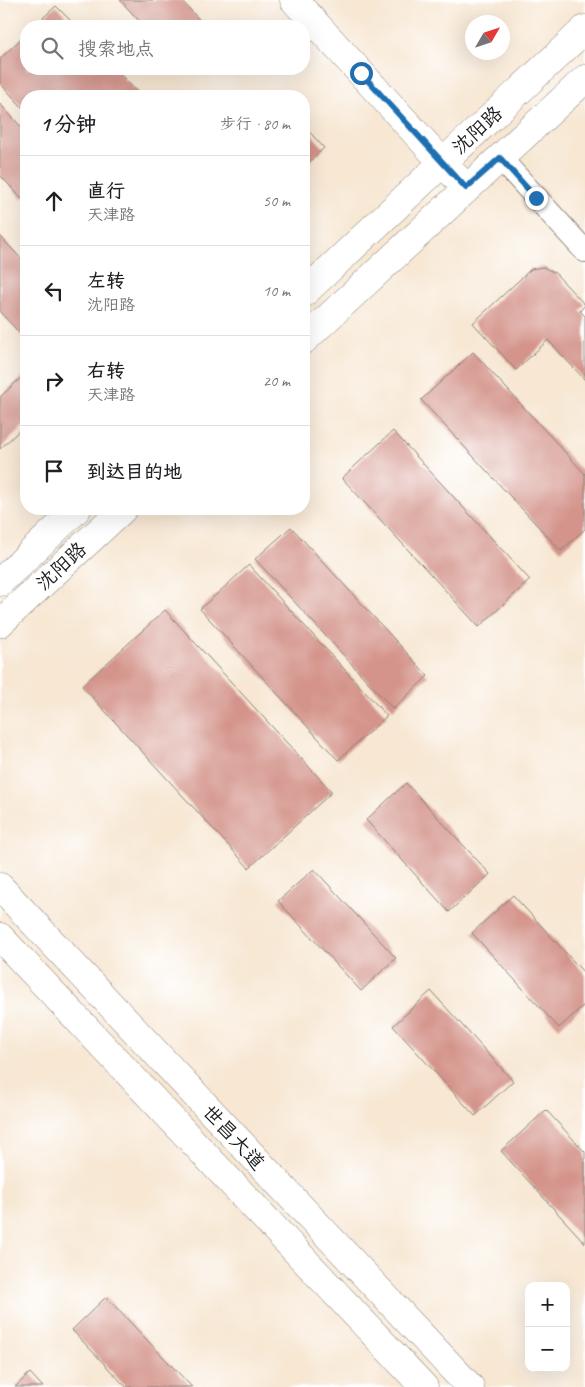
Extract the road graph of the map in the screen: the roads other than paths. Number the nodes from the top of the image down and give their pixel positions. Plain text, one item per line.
1 (294, 0) edge
2 (585, 30) edge
3 (585, 79) edge
4 (500, 158) junction
5 (442, 161) junction
6 (466, 188) junction
7 (585, 252) edge
8 (310, 287) edge
9 (310, 334) edge
10 (71, 515) edge
11 (117, 515) edge
12 (0, 582) edge
13 (0, 623) edge
14 (0, 887) edge
15 (0, 937) edge
16 (424, 1387) edge
17 (470, 1387) edge

1 - 5 main road
2 - 5 main road, 沈阳路
3 - 4 main road, 沈阳路
4 - 6 main road, 沈阳路
4 - 7 street
5 - 6 main road
5 - 8 main road, 沈阳路
6 - 9 main road, 沈阳路
10 - 12 main road, 沈阳路
11 - 13 main road, 沈阳路
14 - 17 main road, 世昌大道
15 - 16 main road, 世昌大道

